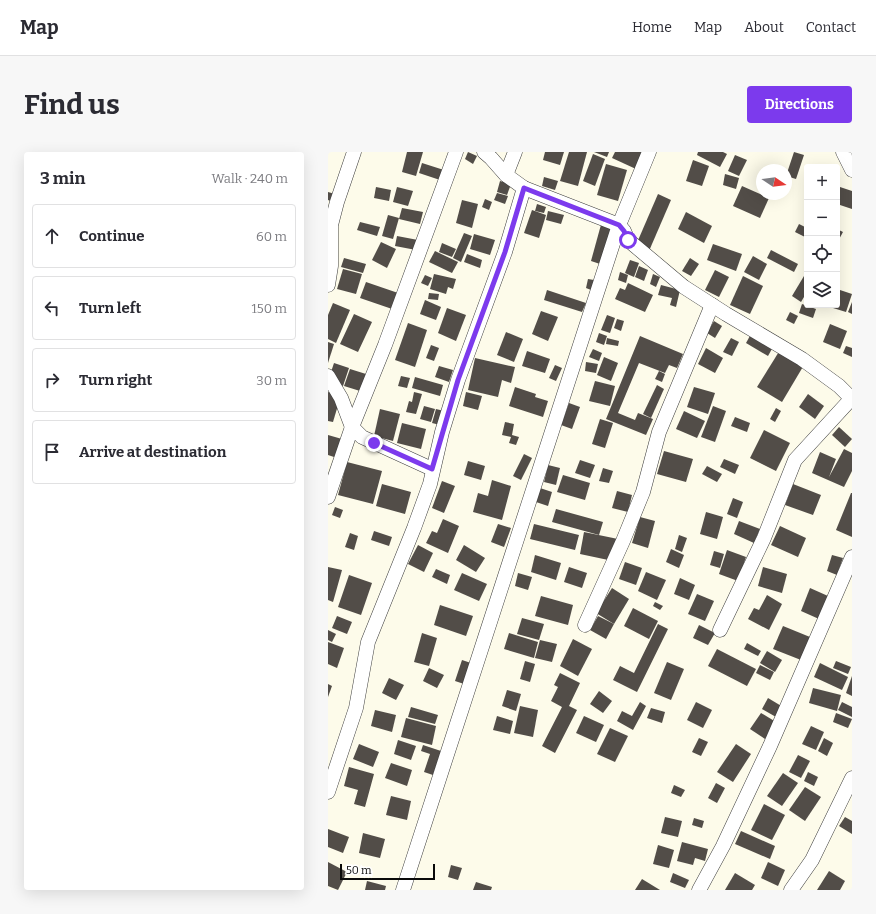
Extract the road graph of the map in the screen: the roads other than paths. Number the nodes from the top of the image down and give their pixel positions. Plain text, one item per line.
1 (354, 152) edge
2 (456, 152) edge
3 (484, 152) edge
4 (515, 152) edge
5 (649, 152) edge
6 (844, 152) edge
7 (852, 170) edge
8 (506, 175) junction
9 (524, 188) junction
10 (619, 225) junction
11 (328, 285) edge
12 (712, 305) junction
13 (328, 376) edge
14 (852, 399) edge
15 (352, 427) junction
16 (432, 469) junction
17 (328, 497) edge
18 (852, 557) edge
19 (585, 625) dead end
20 (720, 630) dead end
21 (852, 770) edge
22 (852, 778) edge
23 (328, 792) edge
24 (404, 890) edge
25 (698, 890) edge
26 (791, 890) edge

1 - 11 street
2 - 15 street
3 - 8 street
4 - 8 street
5 - 10 street
6 - 7 street
8 - 9 street
9 - 10 street
9 - 16 street
10 - 12 street
10 - 24 street
12 - 14 street
12 - 19 street
13 - 15 street
14 - 20 street
15 - 16 street
15 - 17 street
16 - 23 street
18 - 25 street
21 - 22 street
22 - 26 street

